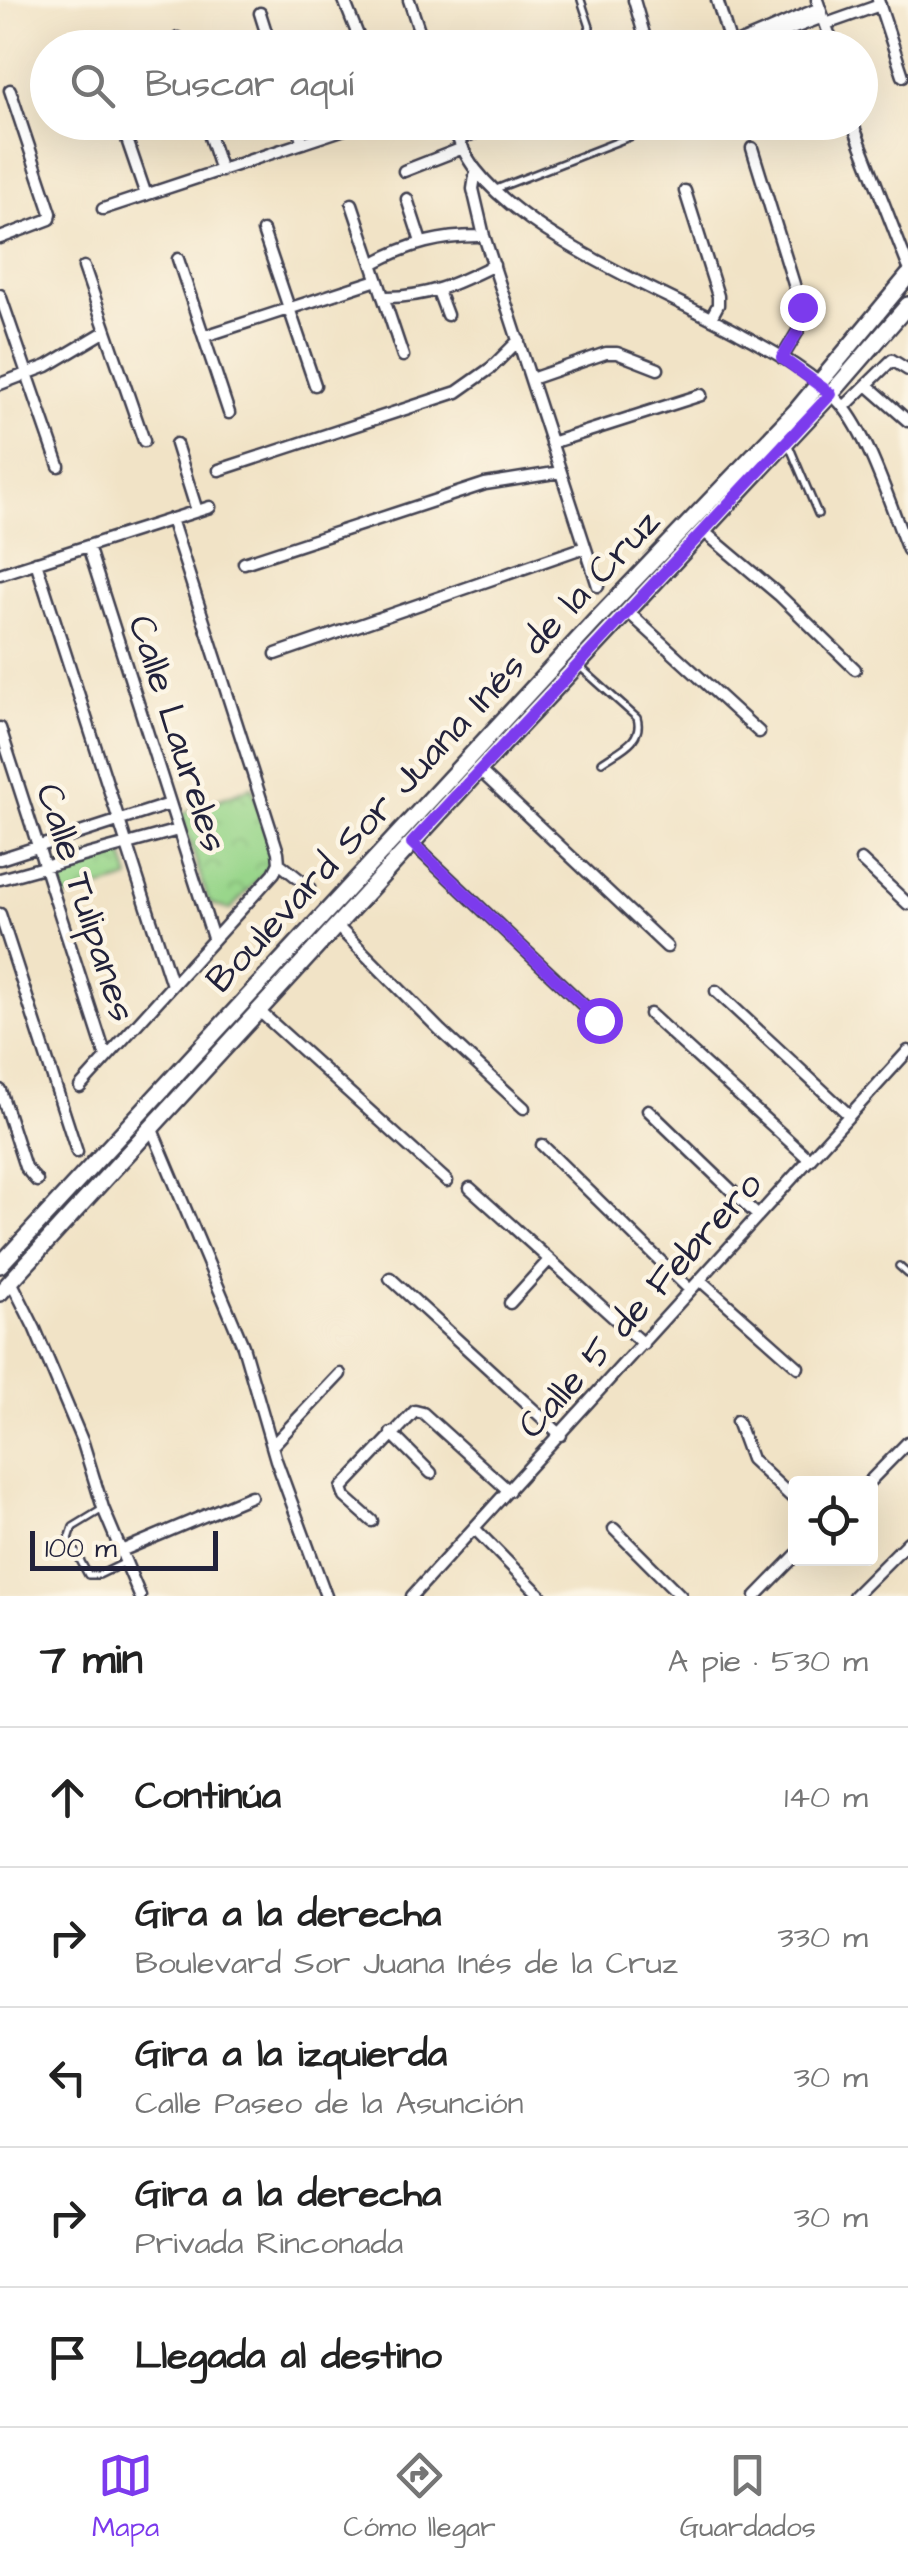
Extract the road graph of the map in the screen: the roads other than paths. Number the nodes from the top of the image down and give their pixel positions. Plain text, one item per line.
1 (344, 0) edge
2 (409, 0) edge
3 (581, 0) edge
4 (634, 0) edge
5 (717, 0) edge
6 (879, 2) edge
7 (260, 13) dead end
8 (822, 13) edge
9 (265, 30) edge
10 (356, 30) edge
11 (419, 30) edge
12 (588, 30) edge
13 (643, 30) edge
14 (724, 30) edge
15 (771, 30) edge
16 (904, 76) dead end
17 (10, 90) dead end
18 (127, 140) edge
19 (211, 140) edge
20 (302, 140) edge
21 (312, 140) edge
22 (459, 140) edge
23 (468, 140) edge
24 (622, 140) edge
25 (859, 140) edge
26 (303, 143) junction
27 (460, 144) junction
28 (752, 148) dead end
29 (220, 170) junction
30 (404, 170) dead end
31 (476, 170) junction
32 (494, 190) junction
33 (685, 191) dead end
34 (146, 195) junction
35 (407, 199) dead end
36 (352, 204) dead end
37 (104, 209) dead end
38 (263, 231) dead end
39 (484, 236) junction
40 (0, 238) edge
41 (421, 242) junction
42 (178, 259) dead end
43 (372, 264) junction
44 (494, 265) junction
45 (908, 266) edge
46 (84, 268) dead end
47 (908, 276) edge
48 (377, 280) junction
49 (438, 291) junction
50 (0, 295) edge
51 (383, 297) junction
52 (908, 304) edge
53 (289, 309) junction
54 (447, 315) dead end
55 (711, 318) junction
56 (106, 331) junction
57 (205, 336) junction
58 (518, 340) junction
59 (403, 356) dead end
60 (782, 358) junction
61 (658, 368) dead end
62 (908, 370) edge
63 (27, 374) junction
64 (531, 379) junction
65 (0, 384) edge
66 (315, 385) dead end
67 (867, 385) junction
68 (825, 389) junction
69 (700, 395) dead end
70 (844, 407) junction
71 (229, 413) dead end
72 (908, 420) edge
73 (787, 440) junction
74 (144, 441) dead end
75 (552, 443) junction
76 (176, 444) dead end
77 (59, 466) dead end
78 (219, 470) dead end
79 (560, 472) junction
80 (210, 507) dead end
81 (197, 511) junction
82 (818, 514) dead end
83 (171, 519) junction
84 (702, 530) junction
85 (88, 546) junction
86 (585, 546) junction
87 (908, 550) edge
88 (36, 562) junction
89 (244, 564) dead end
90 (0, 574) edge
91 (598, 586) dead end
92 (627, 611) junction
93 (276, 654) dead end
94 (577, 664) junction
95 (855, 669) dead end
96 (0, 728) edge
97 (759, 732) dead end
98 (602, 762) dead end
99 (479, 770) junction
100 (170, 804) junction
101 (178, 830) junction
102 (123, 833) junction
103 (412, 843) junction
104 (38, 848) junction
105 (0, 860) edge
106 (861, 860) dead end
107 (279, 863) junction
108 (44, 867) junction
109 (0, 880) edge
110 (309, 888) dead end
111 (908, 904) edge
112 (0, 914) edge
113 (337, 926) junction
114 (213, 938) junction
115 (667, 947) dead end
116 (171, 982) junction
117 (716, 991) dead end
118 (258, 1010) junction
119 (650, 1014) dead end
120 (599, 1020) dead end
121 (908, 1051) edge
122 (106, 1057) junction
123 (80, 1087) dead end
124 (0, 1090) edge
125 (524, 1108) dead end
126 (648, 1110) dead end
127 (849, 1116) junction
128 (151, 1126) junction
129 (542, 1145) dead end
130 (77, 1152) dead end
131 (810, 1160) junction
132 (37, 1181) dead end
133 (447, 1181) dead end
134 (470, 1188) dead end
135 (758, 1216) junction
136 (549, 1260) junction
137 (0, 1265) edge
138 (899, 1266) dead end
139 (908, 1274) edge
140 (390, 1278) dead end
141 (700, 1280) junction
142 (5, 1287) edge
143 (690, 1290) junction
144 (510, 1302) dead end
145 (642, 1344) junction
146 (798, 1366) dead end
147 (340, 1374) dead end
148 (737, 1421) dead end
149 (390, 1433) junction
150 (561, 1435) junction
151 (908, 1442) edge
152 (272, 1446) junction
153 (432, 1473) dead end
154 (875, 1476) edge
155 (509, 1492) junction
156 (788, 1494) edge
157 (251, 1496) dead end
158 (104, 1508) junction
159 (372, 1521) dead end
160 (474, 1528) junction
161 (614, 1529) dead end
162 (908, 1542) edge
163 (124, 1557) junction
164 (788, 1564) edge
165 (140, 1596) edge
166 (326, 1596) edge
167 (412, 1596) edge
168 (541, 1596) edge
169 (681, 1596) edge
170 (756, 1596) edge
171 (854, 1596) edge

1 - 10 street
2 - 11 street
3 - 12 lane
4 - 13 street
5 - 14 street
6 - 8 street
6 - 16 street
7 - 9 street
8 - 15 street
17 - 40 street
18 - 34 street
19 - 29 street
20 - 26 street
21 - 26 street
22 - 27 street
23 - 27 street
24 - 32 lane
25 - 45 street
26 - 29 street
27 - 30 street
27 - 31 street
28 - 60 street
29 - 34 street
31 - 32 street
31 - 39 street
32 - 55 street
33 - 55 street
34 - 37 street
35 - 41 street
36 - 43 street
38 - 53 street
39 - 41 street
39 - 44 street
41 - 43 street
42 - 57 street
43 - 48 street
44 - 49 street
44 - 58 street
46 - 56 street
47 - 68 main road, Boulevard Sor Juana Inés de la Cruz
48 - 51 street
48 - 53 street
49 - 51 street
49 - 54 street
50 - 63 street
51 - 59 street
52 - 68 main road, Boulevard Sor Juana Inés de la Cruz
53 - 57 street
53 - 66 street
55 - 60 street
56 - 63 street
56 - 74 street
57 - 71 street
58 - 64 street
58 - 78 street
60 - 68 street
61 - 64 street
62 - 67 street
63 - 65 street
63 - 77 street
64 - 75 street
67 - 70 street
67 - 72 street
68 - 70 street
68 - 73 main road, Boulevard Sor Juana Inés de la Cruz
68 - 137 main road, Boulevard Sor Juana Inés de la Cruz
69 - 75 street
70 - 87 street
73 - 82 lane
73 - 84 main road, Boulevard Sor Juana Inés de la Cruz
75 - 79 street
76 - 81 street
79 - 86 street
79 - 89 street
80 - 81 street
81 - 83 street
83 - 85 street
83 - 107 street
84 - 92 main road, Boulevard Sor Juana Inés de la Cruz
84 - 95 street
85 - 88 street
85 - 100 street, Calle Laureles
86 - 91 street
86 - 93 street
88 - 90 street
88 - 102 street, Calle Tulipanes
92 - 94 main road, Boulevard Sor Juana Inés de la Cruz
92 - 97 street
94 - 98 lane
94 - 99 main road, Boulevard Sor Juana Inés de la Cruz
96 - 104 street, Calle Tulipanes
99 - 103 main road, Boulevard Sor Juana Inés de la Cruz
99 - 115 street
100 - 101 street, Calle Laureles
100 - 102 street
101 - 102 street
101 - 114 street, Calle Laureles
102 - 104 street
102 - 108 street
102 - 116 street, Calle Tulipanes
103 - 113 main road, Boulevard Sor Juana Inés de la Cruz
103 - 120 street
104 - 105 street
104 - 108 street, Calle Tulipanes
106 - 111 street
107 - 110 street
107 - 114 street, Calle Tulipanes
108 - 109 street
108 - 122 street, Calle Tulipanes
112 - 130 street
113 - 118 main road, Boulevard Sor Juana Inés de la Cruz
113 - 125 street
114 - 116 street, Calle Tulipanes
116 - 122 street, Calle Tulipanes
117 - 127 street
118 - 128 main road, Boulevard Sor Juana Inés de la Cruz
118 - 133 street
119 - 131 street
121 - 127 street, Calle 5 de Febrero
122 - 123 street
124 - 132 street
126 - 135 street
127 - 131 street, Calle 5 de Febrero
128 - 142 main road, Boulevard Sor Juana Inés de la Cruz
128 - 152 street
129 - 143 street
131 - 135 street, Calle 5 de Febrero
134 - 136 street
135 - 141 street, Calle 5 de Febrero
136 - 144 street
136 - 145 street
138 - 139 lane
140 - 150 street
141 - 143 street, Calle 5 de Febrero
141 - 146 street
142 - 158 street
143 - 145 street, Calle 5 de Febrero
145 - 150 street, Calle 5 de Febrero
147 - 152 street
148 - 156 street
149 - 153 street
149 - 155 street
149 - 159 street
150 - 155 street, Calle 5 de Febrero
151 - 154 street
152 - 166 street
155 - 160 street, Calle 5 de Febrero
157 - 163 street
158 - 163 street
158 - 163 lane
160 - 167 street, Calle 5 de Febrero
160 - 168 street
161 - 169 street
162 - 171 street
163 - 165 street
164 - 170 street

